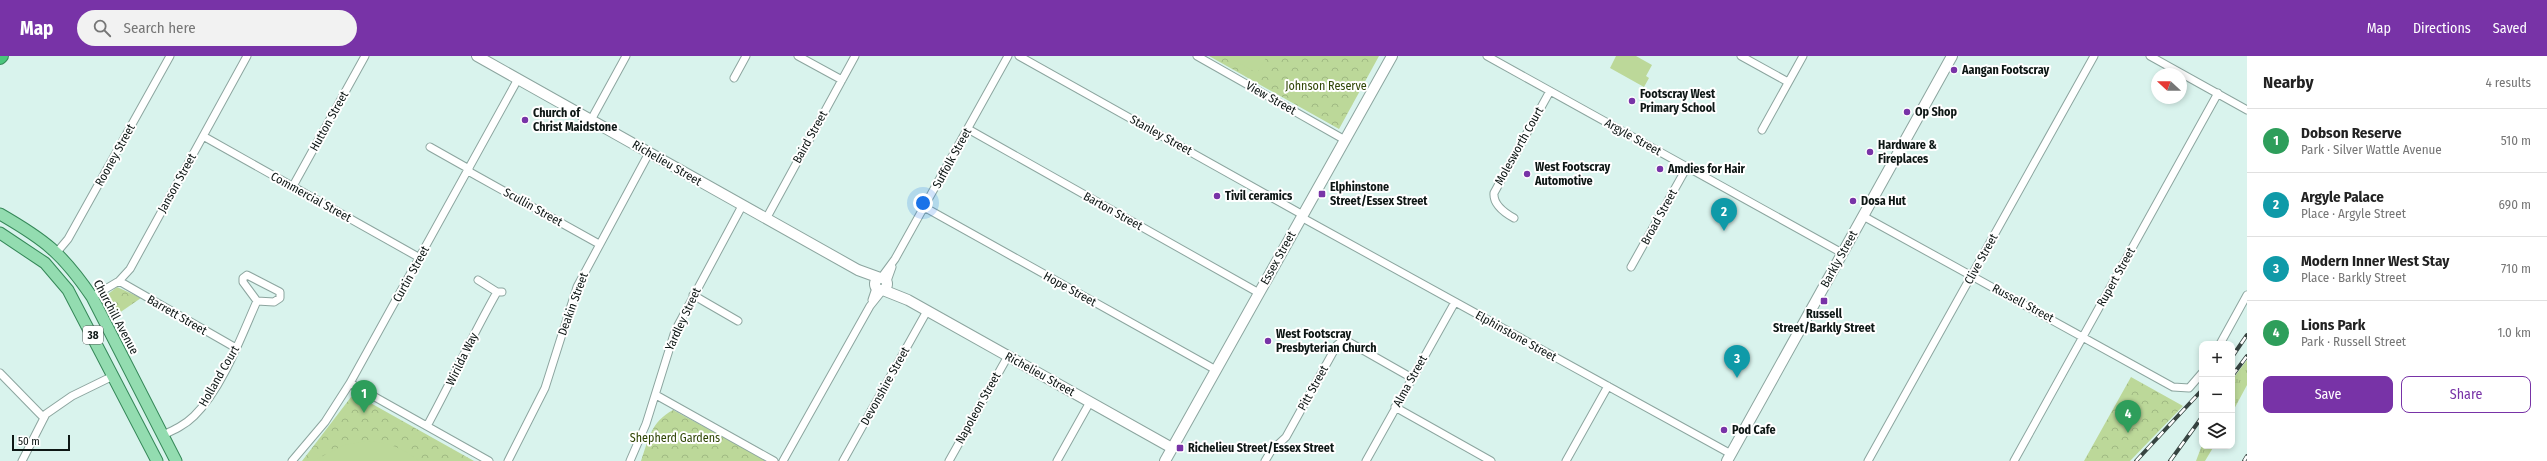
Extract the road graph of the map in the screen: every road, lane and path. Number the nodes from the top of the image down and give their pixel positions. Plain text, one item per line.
1 (170, 56) edge
2 (247, 56) edge
3 (365, 56) edge
4 (477, 56) edge
5 (626, 56) edge
6 (746, 56) edge
7 (798, 56) edge
8 (855, 56) edge
9 (1008, 56) edge
10 (1019, 56) edge
11 (1197, 56) edge
12 (1392, 56) edge
13 (1487, 56) edge
14 (1741, 56) edge
15 (1803, 56) edge
16 (1952, 56) edge
17 (2094, 56) edge
18 (2150, 56) edge
19 (734, 78) dead end
20 (518, 79) junction
21 (842, 80) junction
22 (1788, 82) junction
23 (1550, 91) junction
24 (2218, 94) junction
25 (2247, 110) edge
26 (591, 120) junction
27 (968, 129) junction
28 (1762, 130) dead end
29 (203, 136) junction
30 (1345, 140) junction
31 (430, 147) dead end
32 (649, 153) junction
33 (1686, 167) junction
34 (468, 170) junction
35 (293, 186) junction
36 (742, 206) junction
37 (924, 207) junction
38 (0, 214) edge
39 (1302, 216) junction
40 (1863, 216) junction
41 (1514, 218) dead end
42 (766, 219) junction
43 (0, 233) edge
44 (599, 244) junction
45 (57, 252) junction
46 (1842, 253) junction
47 (420, 258) junction
48 (46, 263) junction
49 (1631, 268) dead end
50 (1971, 275) junction
51 (478, 280) dead end
52 (119, 281) junction
53 (881, 284) junction
54 (1259, 292) junction
55 (693, 295) junction
56 (2247, 295) edge
57 (92, 296) junction
58 (256, 301) junction
59 (1455, 302) junction
60 (76, 304) junction
61 (927, 311) junction
62 (738, 321) dead end
63 (2083, 336) junction
64 (2222, 341) edge
65 (236, 348) junction
66 (1008, 356) junction
67 (128, 369) junction
68 (1216, 370) junction
69 (0, 373) edge
70 (113, 376) junction
71 (2199, 377) edge
72 (1412, 378) junction
73 (350, 384) junction
74 (1608, 386) junction
75 (656, 395) junction
76 (1090, 402) junction
77 (1395, 408) junction
78 (43, 417) junction
79 (427, 426) junction
80 (163, 435) junction
81 (169, 448) junction
82 (1172, 448) junction
83 (1729, 457) edge
84 (155, 458) edge
85 (22, 461) edge
86 (176, 461) edge
87 (292, 461) edge
88 (489, 461) edge
89 (508, 461) edge
90 (630, 461) edge
91 (774, 461) edge
92 (783, 461) edge
93 (843, 461) edge
94 (949, 461) edge
95 (1057, 461) edge
96 (1165, 461) edge
97 (1265, 461) edge
98 (1366, 461) edge
99 (1491, 461) edge
100 (1566, 461) edge
101 (1868, 461) edge
102 (2014, 461) edge

1 - 45 street, Rooney Street
2 - 29 street, Janson Street
3 - 35 street, Hutton Street
4 - 20 street, Richelieu Street
5 - 26 street
6 - 19 street
7 - 21 street
8 - 21 street, Baird Street
9 - 27 street, Suffolk Street
10 - 39 street, Stanley Street
11 - 30 street, View Street
12 - 30 street, Essex Street
13 - 23 street, Argyle Street
14 - 22 street
15 - 22 street
16 - 40 street, Barkly Street
17 - 50 street, Clive Street
18 - 24 street
20 - 26 street, Richelieu Street
20 - 34 street, Curtin Street
21 - 42 street, Baird Street
22 - 28 street
23 - 33 street, Argyle Street
23 - 41 street, Molesworth Court
24 - 25 street
24 - 63 street, Rupert Street
26 - 32 street, Richelieu Street
27 - 37 street, Suffolk Street
27 - 54 street, Barton Street
29 - 35 street, Commercial Street
29 - 52 street, Janson Street
30 - 39 street, Essex Street
31 - 34 street, Scullin Street
32 - 36 street, Richelieu Street
32 - 44 street, Deakin Street
33 - 46 street, Argyle Street
33 - 49 street, Broad Street
34 - 44 street, Scullin Street
34 - 47 street, Curtin Street
35 - 47 street, Commercial Street
36 - 42 street, Richelieu Street
36 - 55 street, Yardley Street
37 - 53 street, Suffolk Street
37 - 68 street, Hope Street
38 - 45 main road, Churchill Avenue / 38
39 - 54 street, Essex Street
39 - 59 street, Elphinstone Street
40 - 46 street, Barkly Street
40 - 50 street, Russell Street
42 - 53 street, Richelieu Street
43 - 48 main road, 38
44 - 89 street, Deakin Street
45 - 48 main road
45 - 57 main road, Churchill Avenue / 38
46 - 83 street, Barkly Street
47 - 73 street, Curtin Street
48 - 60 main road, 38
50 - 63 street, Russell Street
50 - 101 street, Clive Street
51 - 79 street, Wirilda Way
52 - 57 street, Janson Street
52 - 65 street, Barrett Street
53 - 61 street, Richelieu Street
53 - 92 street, Suffolk Street
54 - 68 street, Essex Street
55 - 62 street
55 - 75 street, Yardley Street
56 - 64 street
57 - 60 main road
57 - 67 main road, Churchill Avenue / 38
58 - 58 street
58 - 65 street, Holland Court
59 - 72 street, Alma Street
59 - 74 street, Elphinstone Street
60 - 70 main road, 38
61 - 66 street, Richelieu Street
61 - 93 street, Devonshire Street
63 - 71 street, Russell Street
63 - 102 street, Rupert Street
65 - 80 street, Holland Court
66 - 76 street, Richelieu Street
66 - 94 street, Napoleon Street
67 - 70 main road
67 - 80 main road, Churchill Avenue / 38
68 - 82 street, Essex Street
69 - 78 street
70 - 78 street
70 - 84 main road, 38
72 - 77 street, Alma Street
72 - 97 street, Pitt Street
73 - 79 street
73 - 87 street, Curtin Street
74 - 83 street, Elphinstone Street
74 - 100 street
75 - 90 street, Yardley Street
75 - 91 street
76 - 82 street, Richelieu Street
76 - 95 street
77 - 98 street, Alma Street
77 - 99 street
78 - 85 street
79 - 88 street
80 - 81 main road, Churchill Avenue / 38
81 - 84 main road
81 - 86 main road, Churchill Avenue / 38
82 - 96 street, Essex Street

